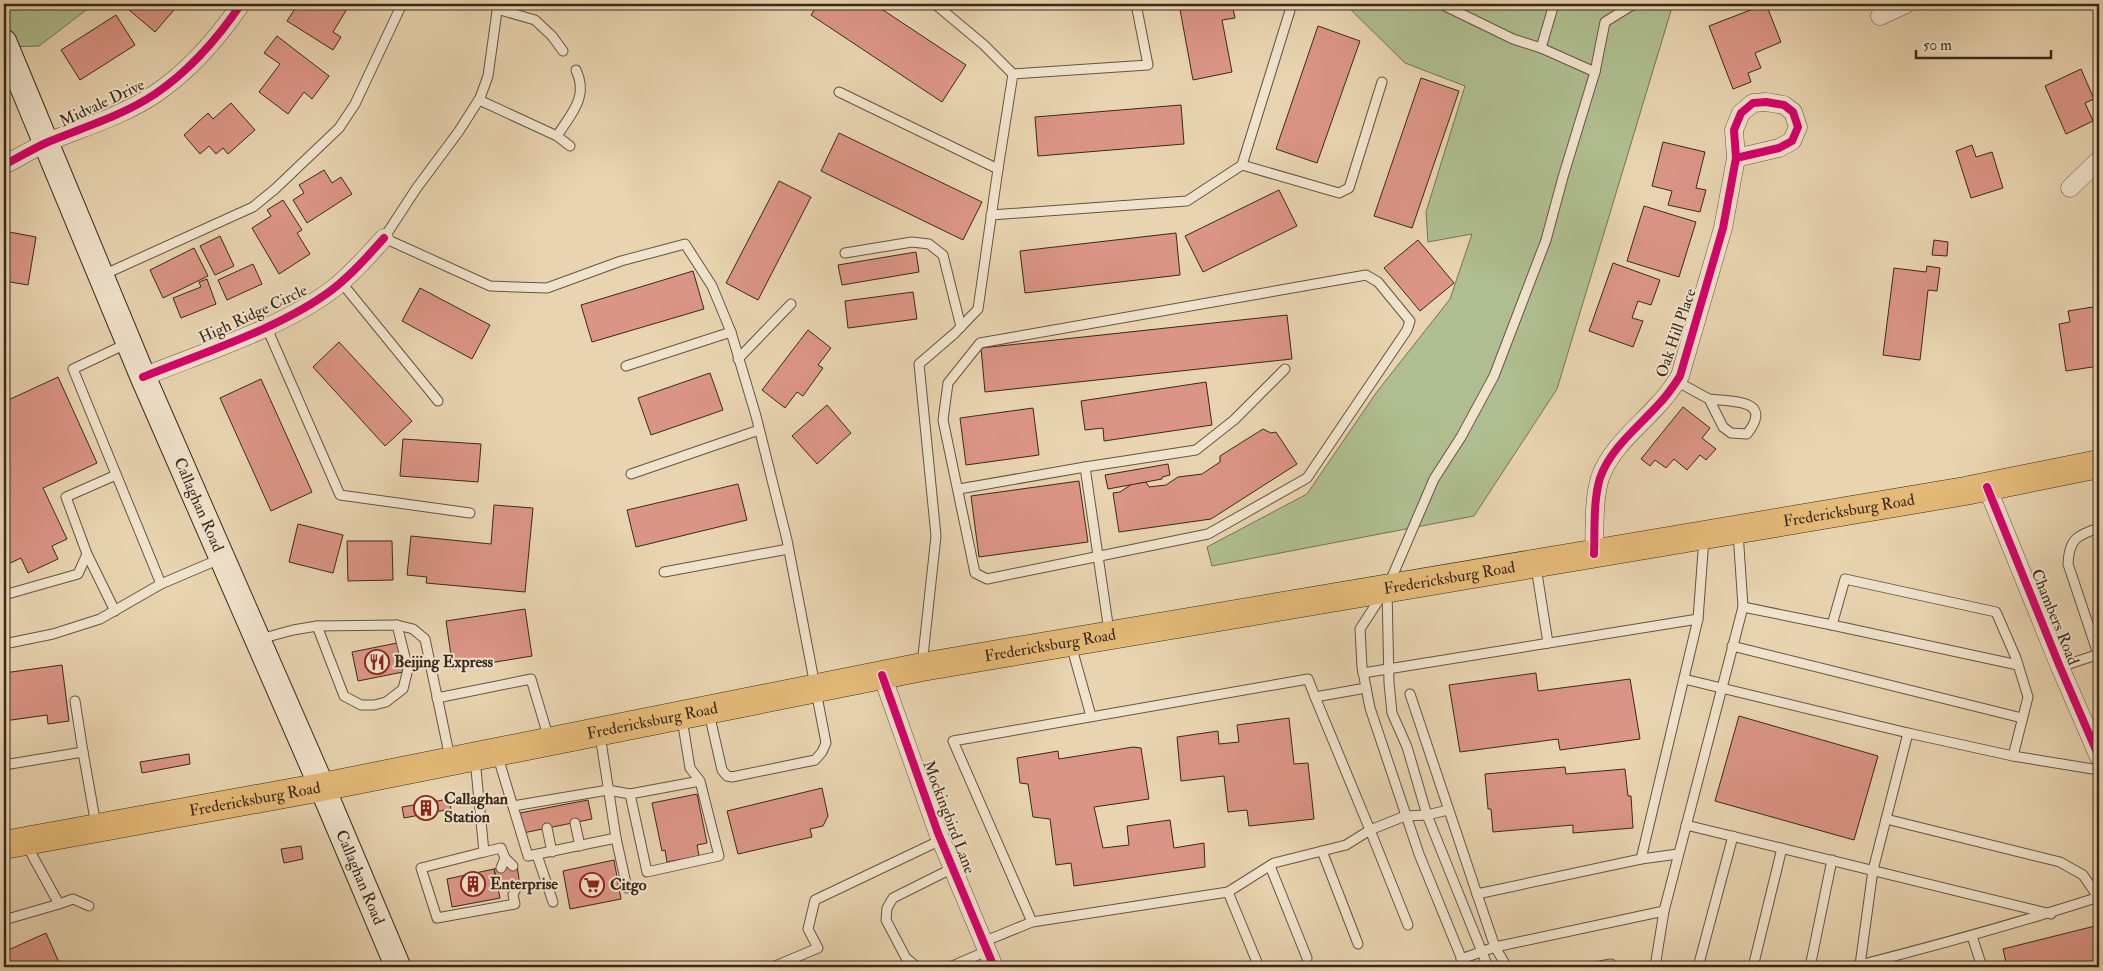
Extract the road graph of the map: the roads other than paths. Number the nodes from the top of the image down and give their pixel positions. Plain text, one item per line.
1 (241, 4) edge
2 (402, 4) edge
3 (935, 4) edge
4 (1136, 4) edge
5 (1292, 4) edge
6 (1441, 4) edge
7 (1554, 4) edge
8 (1634, 4) edge
9 (1906, 4) edge
10 (497, 6) edge
11 (1880, 16) dead end
12 (4, 42) edge
13 (1541, 48) junction
14 (563, 51) dead end
15 (576, 70) dead end
16 (1595, 72) junction
17 (1012, 74) junction
18 (1382, 82) dead end
19 (839, 92) dead end
20 (479, 100) junction
21 (557, 136) junction
22 (46, 143) junction
23 (570, 146) dead end
24 (1736, 158) dead end
25 (2099, 160) edge
26 (1242, 165) junction
27 (4, 166) edge
28 (998, 169) junction
29 (2070, 188) dead end
30 (991, 215) junction
31 (384, 238) junction
32 (845, 253) dead end
33 (101, 276) junction
34 (341, 282) junction
35 (791, 304) dead end
36 (266, 326) junction
37 (961, 327) junction
38 (731, 332) junction
39 (129, 343) junction
40 (738, 359) junction
41 (626, 366) dead end
42 (1286, 369) dead end
43 (143, 377) junction
44 (1676, 381) junction
45 (1709, 399) junction
46 (438, 401) dead end
47 (759, 430) junction
48 (2099, 464) edge
49 (1086, 467) junction
50 (631, 474) dead end
51 (116, 475) junction
52 (1987, 487) junction
53 (959, 489) junction
54 (470, 513) dead end
55 (2099, 528) edge
56 (1738, 530) junction
57 (1704, 535) junction
58 (788, 549) junction
59 (87, 554) junction
60 (1594, 554) junction
61 (1098, 557) junction
62 (222, 558) junction
63 (1535, 564) junction
64 (664, 572) dead end
65 (161, 584) junction
66 (1387, 589) junction
67 (4, 595) edge
68 (1743, 606) junction
69 (115, 611) junction
70 (1698, 619) junction
71 (1832, 624) junction
72 (397, 625) junction
73 (317, 626) junction
74 (1110, 635) junction
75 (258, 640) junction
76 (1070, 642) junction
77 (1548, 643) junction
78 (4, 644) edge
79 (1732, 646) junction
80 (2099, 654) edge
81 (2018, 665) junction
82 (2060, 667) junction
83 (922, 668) junction
84 (1388, 668) junction
85 (1363, 673) junction
86 (882, 675) junction
87 (1684, 679) junction
88 (1366, 688) junction
89 (1722, 688) junction
90 (815, 689) junction
91 (1410, 694) dead end
92 (1315, 697) junction
93 (437, 698) junction
94 (75, 701) dead end
95 (708, 710) junction
96 (682, 716) junction
97 (1091, 716) junction
98 (2022, 718) junction
99 (599, 732) junction
100 (1908, 733) junction
101 (550, 742) junction
102 (83, 752) junction
103 (2013, 756) junction
104 (474, 757) junction
105 (2099, 757) edge
106 (4, 765) edge
107 (2099, 770) edge
108 (700, 781) junction
109 (322, 787) junction
110 (608, 790) junction
111 (630, 794) junction
112 (513, 806) junction
113 (1448, 810) junction
114 (1427, 815) junction
115 (1405, 816) junction
116 (1886, 819) junction
117 (575, 823) dead end
118 (1686, 825) junction
119 (97, 828) junction
120 (547, 828) dead end
121 (1370, 830) junction
122 (1733, 836) junction
123 (616, 838) junction
124 (941, 840) junction
125 (14, 843) edge
126 (580, 846) junction
127 (1782, 848) junction
128 (1322, 851) junction
129 (484, 852) junction
130 (552, 852) junction
131 (1678, 854) junction
132 (537, 855) junction
133 (505, 858) junction
134 (1641, 859) junction
135 (1832, 860) junction
136 (513, 866) dead end
137 (1270, 866) junction
138 (501, 868) dead end
139 (952, 868) junction
140 (1873, 870) junction
141 (517, 886) dead end
142 (627, 888) dead end
143 (506, 889) dead end
144 (1228, 892) junction
145 (1477, 894) junction
146 (513, 895) junction
147 (2099, 897) edge
148 (553, 902) dead end
149 (59, 904) junction
150 (89, 906) dead end
151 (1664, 911) junction
152 (2051, 914) junction
153 (4, 920) edge
154 (1032, 922) junction
155 (1408, 925) dead end
156 (1972, 936) junction
157 (1358, 944) dead end
158 (1495, 947) junction
159 (1481, 951) junction
160 (988, 954) edge
161 (1308, 958) dead end
162 (1463, 963) edge
163 (1611, 964) dead end
164 (1856, 966) edge
165 (398, 967) edge
166 (773, 967) edge
167 (917, 967) edge
168 (950, 967) edge
169 (1259, 967) edge
170 (1488, 967) edge
171 (1506, 967) edge
172 (1594, 967) edge
173 (1654, 967) edge
174 (1698, 967) edge
175 (1753, 967) edge
176 (1810, 967) edge
177 (1982, 967) edge

1 - 22 street, Midvale Drive
2 - 33 lane
3 - 17 lane
4 - 17 lane
5 - 26 lane
6 - 13 lane
7 - 13 lane
8 - 16 lane
9 - 11 street
10 - 14 lane
10 - 20 lane
12 - 22 main road, Callaghan Road
13 - 16 lane
15 - 21 lane
16 - 66 lane
17 - 28 lane
18 - 26 lane
19 - 28 lane
20 - 21 lane
20 - 31 lane
21 - 23 lane
22 - 27 street, Midvale Drive
22 - 33 main road, Callaghan Road
24 - 44 street, Oak Hill Place
25 - 29 street
26 - 30 lane
28 - 30 lane
30 - 37 lane
31 - 34 street, High Ridge Circle
31 - 38 lane
32 - 37 lane
33 - 39 main road, Callaghan Road
34 - 36 street, High Ridge Circle
34 - 46 lane
35 - 40 lane
36 - 43 street, High Ridge Circle
36 - 54 lane
37 - 83 lane
38 - 40 lane
38 - 41 lane
39 - 43 main road, Callaghan Road
39 - 51 lane
40 - 47 lane
42 - 49 lane
43 - 62 main road, Callaghan Road
44 - 45 lane
44 - 60 street, Oak Hill Place
45 - 45 lane
47 - 50 lane
47 - 58 lane
48 - 52 main road, Fredericksburg Road
49 - 53 lane
49 - 61 lane
51 - 59 lane
51 - 65 lane
52 - 56 main road, Fredericksburg Road
52 - 82 street, Chambers Road
53 - 61 lane
53 - 61 lane
55 - 80 lane
56 - 57 main road, Fredericksburg Road
56 - 68 lane
57 - 60 main road, Fredericksburg Road
57 - 70 lane
58 - 64 lane
58 - 90 lane
59 - 67 lane
59 - 69 lane
60 - 63 main road, Fredericksburg Road
61 - 74 lane
62 - 65 lane
62 - 75 main road, Callaghan Road
63 - 66 main road, Fredericksburg Road
63 - 77 lane
65 - 69 lane
66 - 74 main road, Fredericksburg Road
66 - 84 lane
66 - 85 lane
68 - 71 lane
68 - 79 lane
69 - 78 lane
70 - 77 lane
70 - 87 lane
71 - 81 lane
71 - 81 lane
72 - 73 lane
72 - 73 lane
72 - 93 lane
73 - 75 lane
74 - 76 main road, Fredericksburg Road
75 - 109 main road, Callaghan Road
76 - 83 main road, Fredericksburg Road
76 - 97 lane
77 - 84 lane
79 - 89 lane
79 - 98 lane
80 - 82 lane
81 - 98 lane
82 - 105 street, Chambers Road
83 - 86 main road, Fredericksburg Road
84 - 85 lane
84 - 114 lane
85 - 88 lane
86 - 90 main road, Fredericksburg Road
86 - 124 street, Mockingbird Lane
87 - 89 lane
87 - 134 lane
88 - 92 lane
88 - 115 lane
89 - 100 lane
89 - 118 lane
90 - 95 main road, Fredericksburg Road
90 - 95 lane
91 - 113 lane
92 - 97 lane
92 - 121 lane
93 - 101 lane
93 - 104 lane
94 - 102 lane
95 - 96 main road, Fredericksburg Road
96 - 99 main road, Fredericksburg Road
96 - 108 lane
97 - 154 lane
98 - 103 lane
99 - 101 main road, Fredericksburg Road
99 - 110 lane
100 - 103 lane
100 - 116 lane
101 - 104 main road, Fredericksburg Road
102 - 106 lane
102 - 119 lane
103 - 107 lane
104 - 109 main road, Fredericksburg Road
104 - 112 lane
104 - 129 lane
108 - 111 lane
108 - 111 lane
109 - 119 main road, Fredericksburg Road
109 - 165 main road, Callaghan Road
110 - 111 lane
110 - 112 lane
110 - 123 lane
112 - 132 lane
113 - 114 lane
113 - 145 lane
114 - 115 lane
114 - 159 lane
115 - 121 lane
115 - 162 lane
116 - 140 lane
116 - 147 lane
117 - 126 lane
118 - 122 lane
118 - 131 lane
119 - 125 main road, Fredericksburg Road
120 - 130 lane
121 - 128 lane
121 - 155 lane
122 - 127 lane
122 - 174 lane
123 - 126 lane
123 - 142 lane
124 - 139 street, Mockingbird Lane
124 - 166 lane
125 - 149 lane
126 - 130 lane
127 - 135 lane
127 - 175 lane
128 - 137 lane
128 - 157 lane
129 - 133 lane
129 - 146 lane
130 - 132 lane
131 - 134 lane
131 - 151 lane
132 - 148 lane
133 - 136 lane
133 - 138 lane
134 - 145 lane
135 - 140 lane
135 - 176 lane
137 - 144 lane
137 - 161 lane
139 - 160 street, Mockingbird Lane
139 - 167 lane
140 - 152 lane
140 - 164 lane
141 - 146 lane
143 - 146 lane
144 - 154 lane
144 - 169 lane
145 - 158 lane
147 - 152 lane
149 - 150 lane
149 - 153 lane
151 - 158 lane
151 - 173 lane
152 - 156 lane
154 - 160 lane
156 - 164 lane
156 - 177 lane
158 - 159 lane
158 - 171 lane
159 - 162 lane
159 - 170 lane
160 - 168 lane
163 - 172 lane

